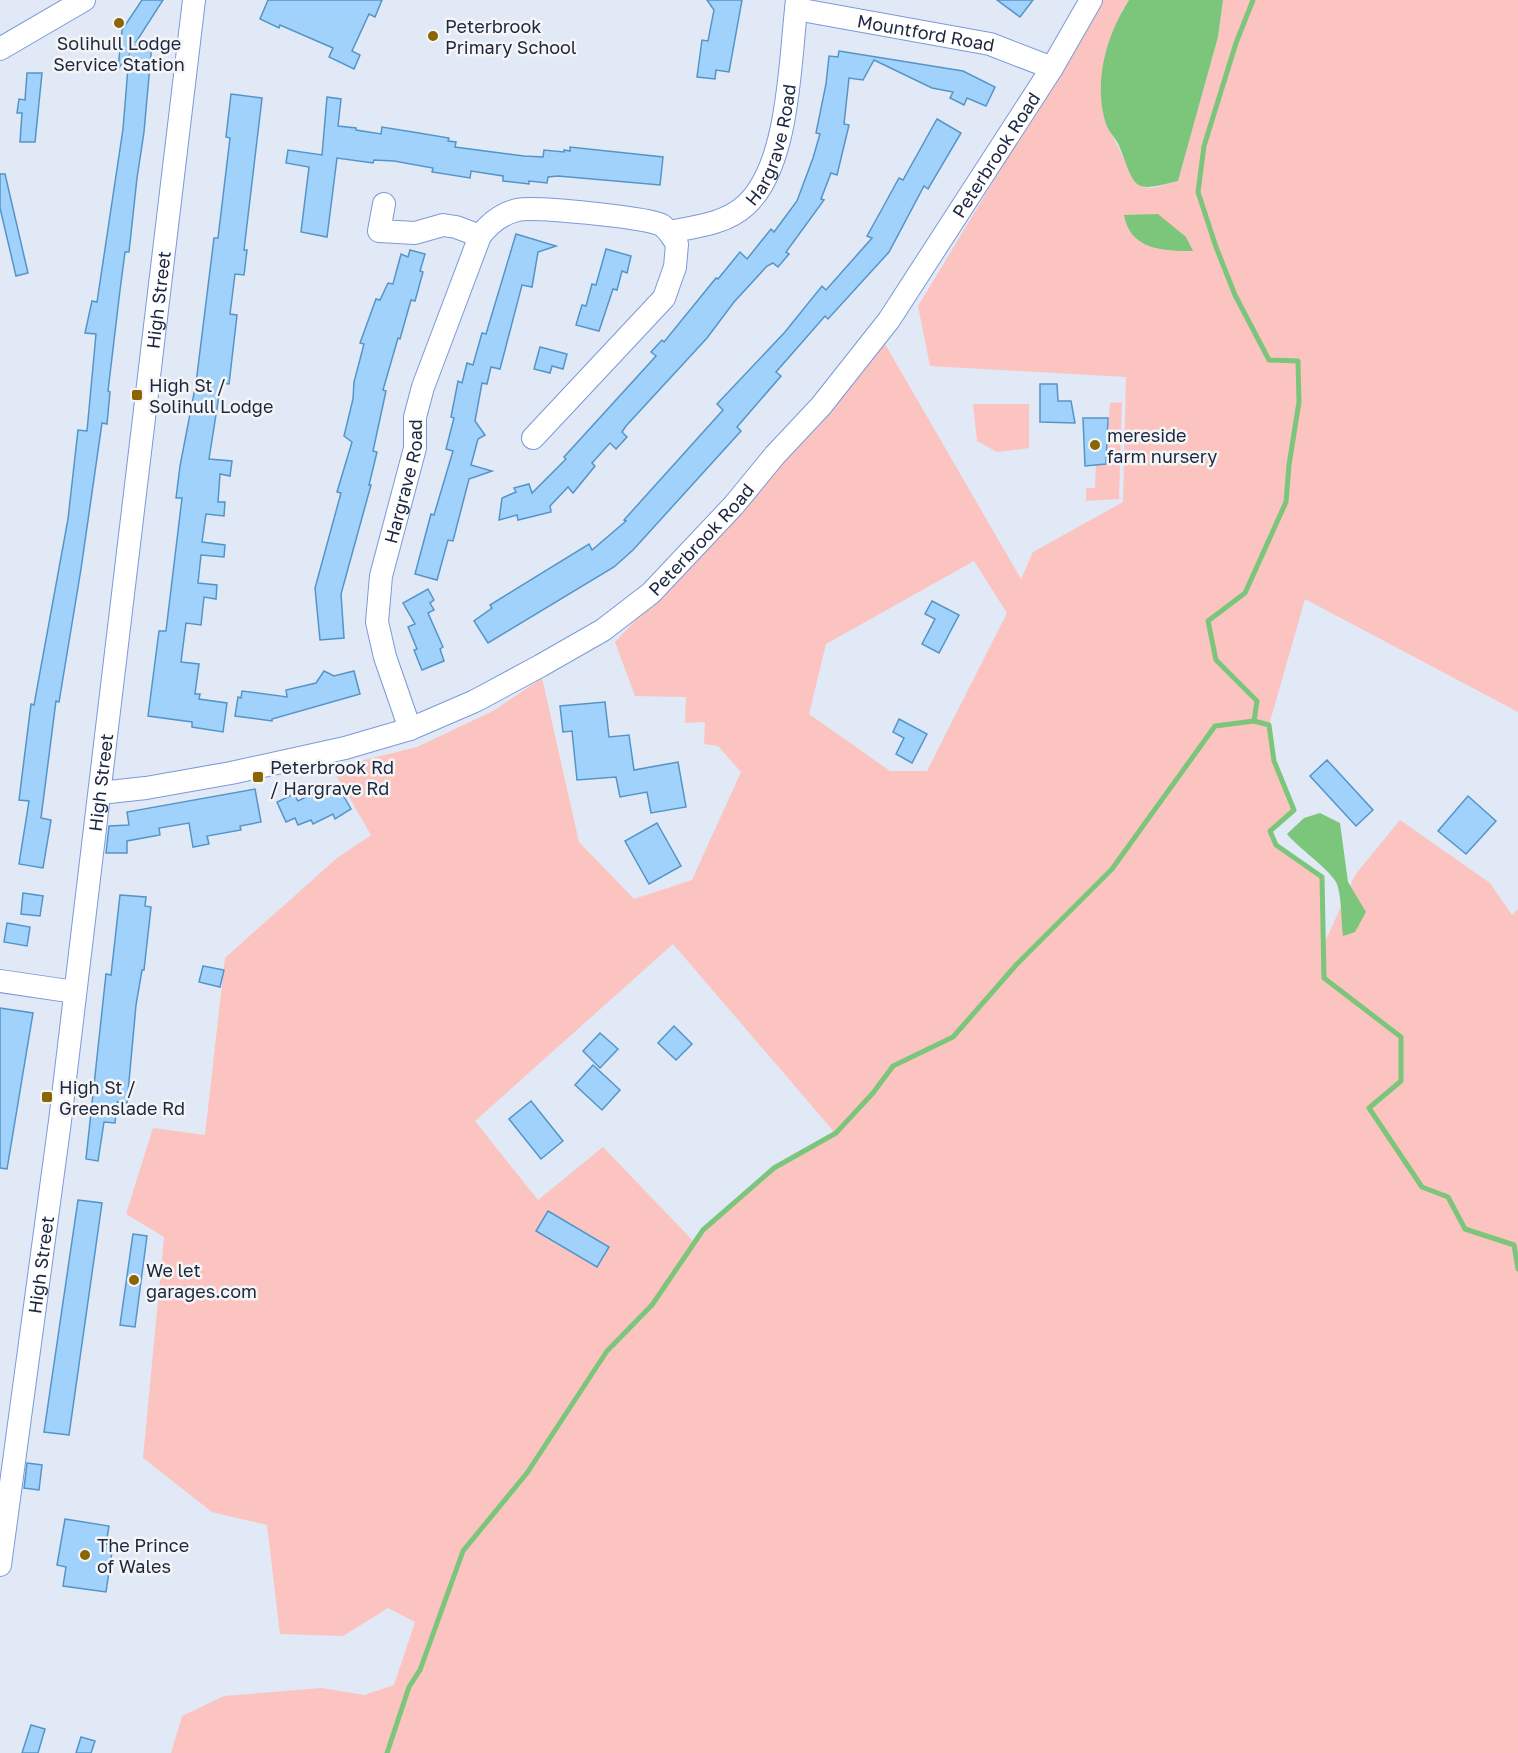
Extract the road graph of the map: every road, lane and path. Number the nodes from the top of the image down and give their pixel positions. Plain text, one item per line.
1 (84, 0) edge
2 (194, 0) edge
3 (1091, 0) edge
4 (796, 4) edge
5 (0, 49) edge
6 (1052, 68) junction
7 (384, 204) dead end
8 (669, 232) junction
9 (480, 236) junction
10 (533, 438) dead end
11 (410, 729) junction
12 (100, 793) junction
13 (0, 981) edge
14 (75, 992) junction
15 (0, 1565) edge

1 - 5 street
2 - 12 street, High Street
3 - 6 street, Peterbrook Road
4 - 6 street, Mountford Road
4 - 8 street, Hargrave Road
6 - 11 street, Peterbrook Road
7 - 9 street
8 - 9 street, Hargrave Road
8 - 10 street
9 - 11 street, Hargrave Road
11 - 12 street, Peterbrook Road
12 - 14 street, High Street
13 - 14 street
14 - 15 street, High Street

